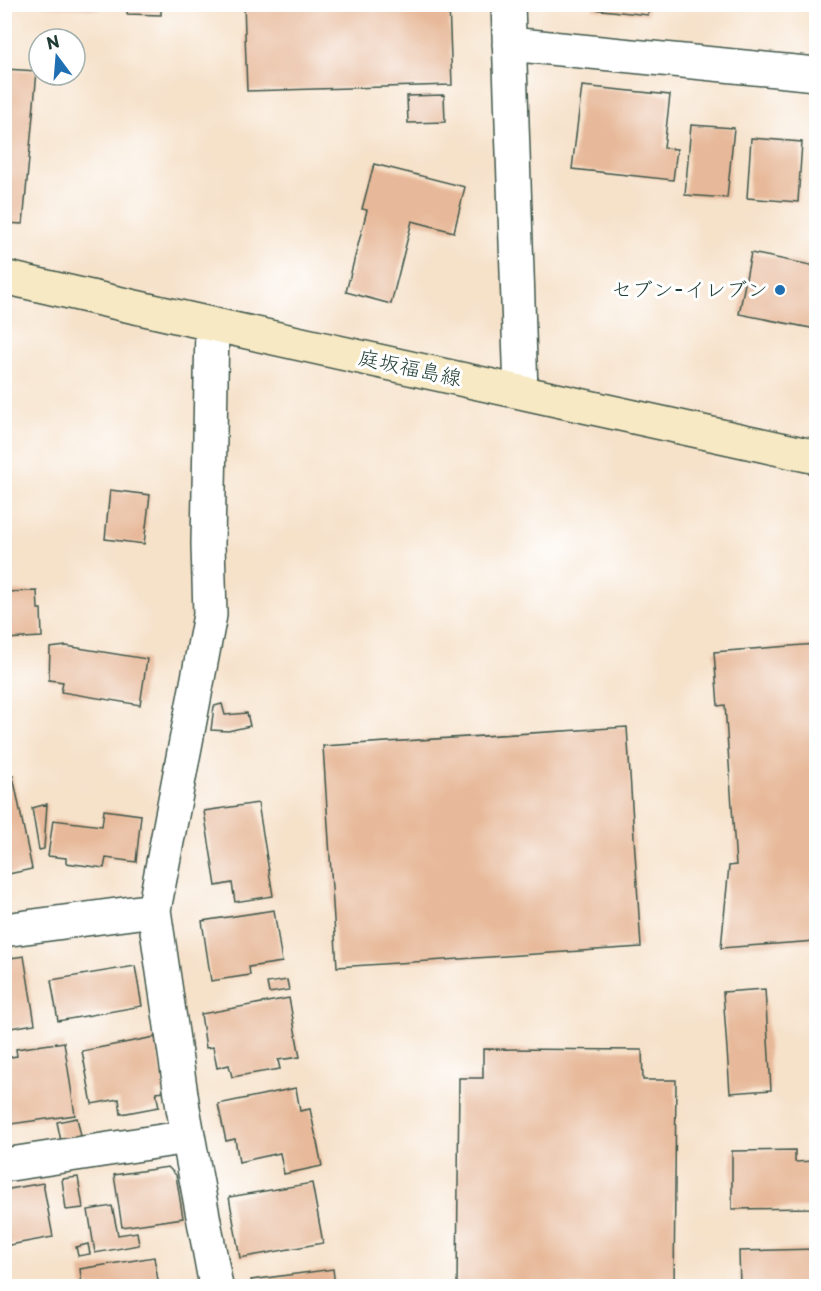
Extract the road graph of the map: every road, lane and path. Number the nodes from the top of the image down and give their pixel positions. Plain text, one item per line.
1 (508, 4) edge
2 (509, 44) junction
3 (816, 74) edge
4 (4, 278) edge
5 (212, 326) junction
6 (522, 391) junction
7 (816, 457) edge
8 (154, 910) junction
9 (4, 930) edge
10 (188, 1137) junction
11 (4, 1165) edge
12 (216, 1287) edge

1 - 2 street
2 - 3 street
2 - 6 street
4 - 5 main road, 庭坂福島線
5 - 6 main road, 庭坂福島線
5 - 8 street
6 - 7 main road, 庭坂福島線
8 - 9 street
8 - 10 street
10 - 11 street
10 - 12 street

